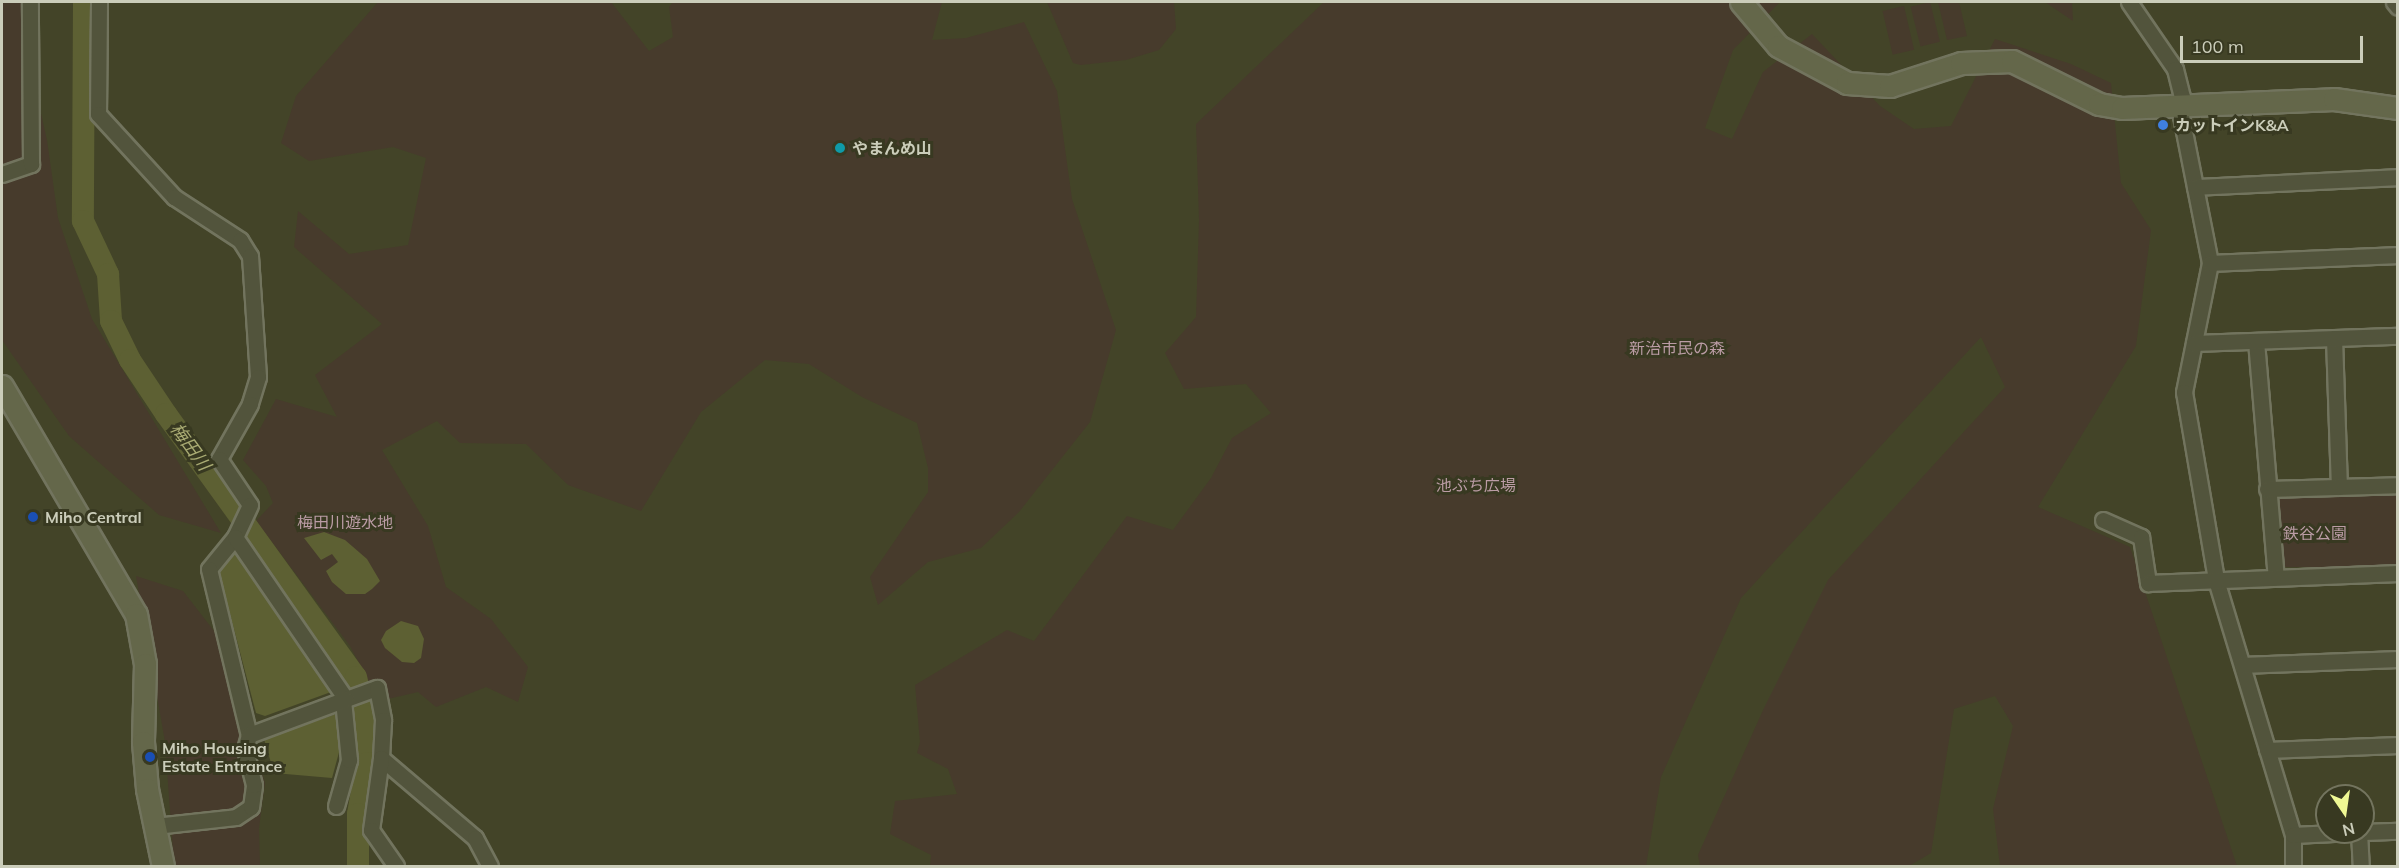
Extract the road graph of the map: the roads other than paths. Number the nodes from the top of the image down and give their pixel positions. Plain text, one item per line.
1 (30, 2) edge
2 (99, 2) edge
3 (1741, 2) edge
4 (2129, 2) edge
5 (2394, 2) edge
6 (2397, 7) edge
7 (2179, 106) junction
8 (2397, 108) edge
9 (2, 174) edge
10 (2397, 177) edge
11 (2195, 187) junction
12 (2397, 255) edge
13 (2210, 263) junction
14 (2397, 336) edge
15 (2334, 338) junction
16 (2256, 341) junction
17 (2194, 343) junction
18 (2, 386) edge
19 (2397, 485) edge
20 (2339, 486) junction
21 (2268, 489) junction
22 (2103, 520) dead end
23 (236, 536) junction
24 (2397, 573) edge
25 (2276, 577) junction
26 (2216, 580) junction
27 (2397, 659) edge
28 (2242, 665) junction
29 (346, 699) junction
30 (249, 735) junction
31 (2397, 745) edge
32 (2267, 750) junction
33 (381, 758) junction
34 (336, 806) dead end
35 (155, 826) junction
36 (2397, 831) edge
37 (2375, 832) edge
38 (2315, 834) edge
39 (2293, 835) junction
40 (2361, 844) edge
41 (163, 867) edge
42 (396, 867) edge
43 (490, 867) edge
44 (2293, 867) edge
45 (2361, 867) edge

1 - 9 street
2 - 23 street
3 - 7 street
4 - 7 street
5 - 6 street
7 - 8 street
7 - 11 street
10 - 11 street
11 - 13 street
12 - 13 street
13 - 17 street
14 - 15 street
15 - 16 street
15 - 20 street
16 - 17 street
16 - 21 street
17 - 26 street
18 - 35 street
19 - 20 street
20 - 21 street
21 - 25 street
22 - 26 street
23 - 29 street
23 - 30 street
24 - 25 street
25 - 26 street
26 - 28 street
27 - 28 street
28 - 32 street
29 - 30 street
29 - 33 street
29 - 34 street
30 - 35 street
31 - 32 street
32 - 39 street
33 - 42 street
33 - 43 street
35 - 41 street
36 - 37 street
38 - 39 street
39 - 44 street
40 - 45 street

